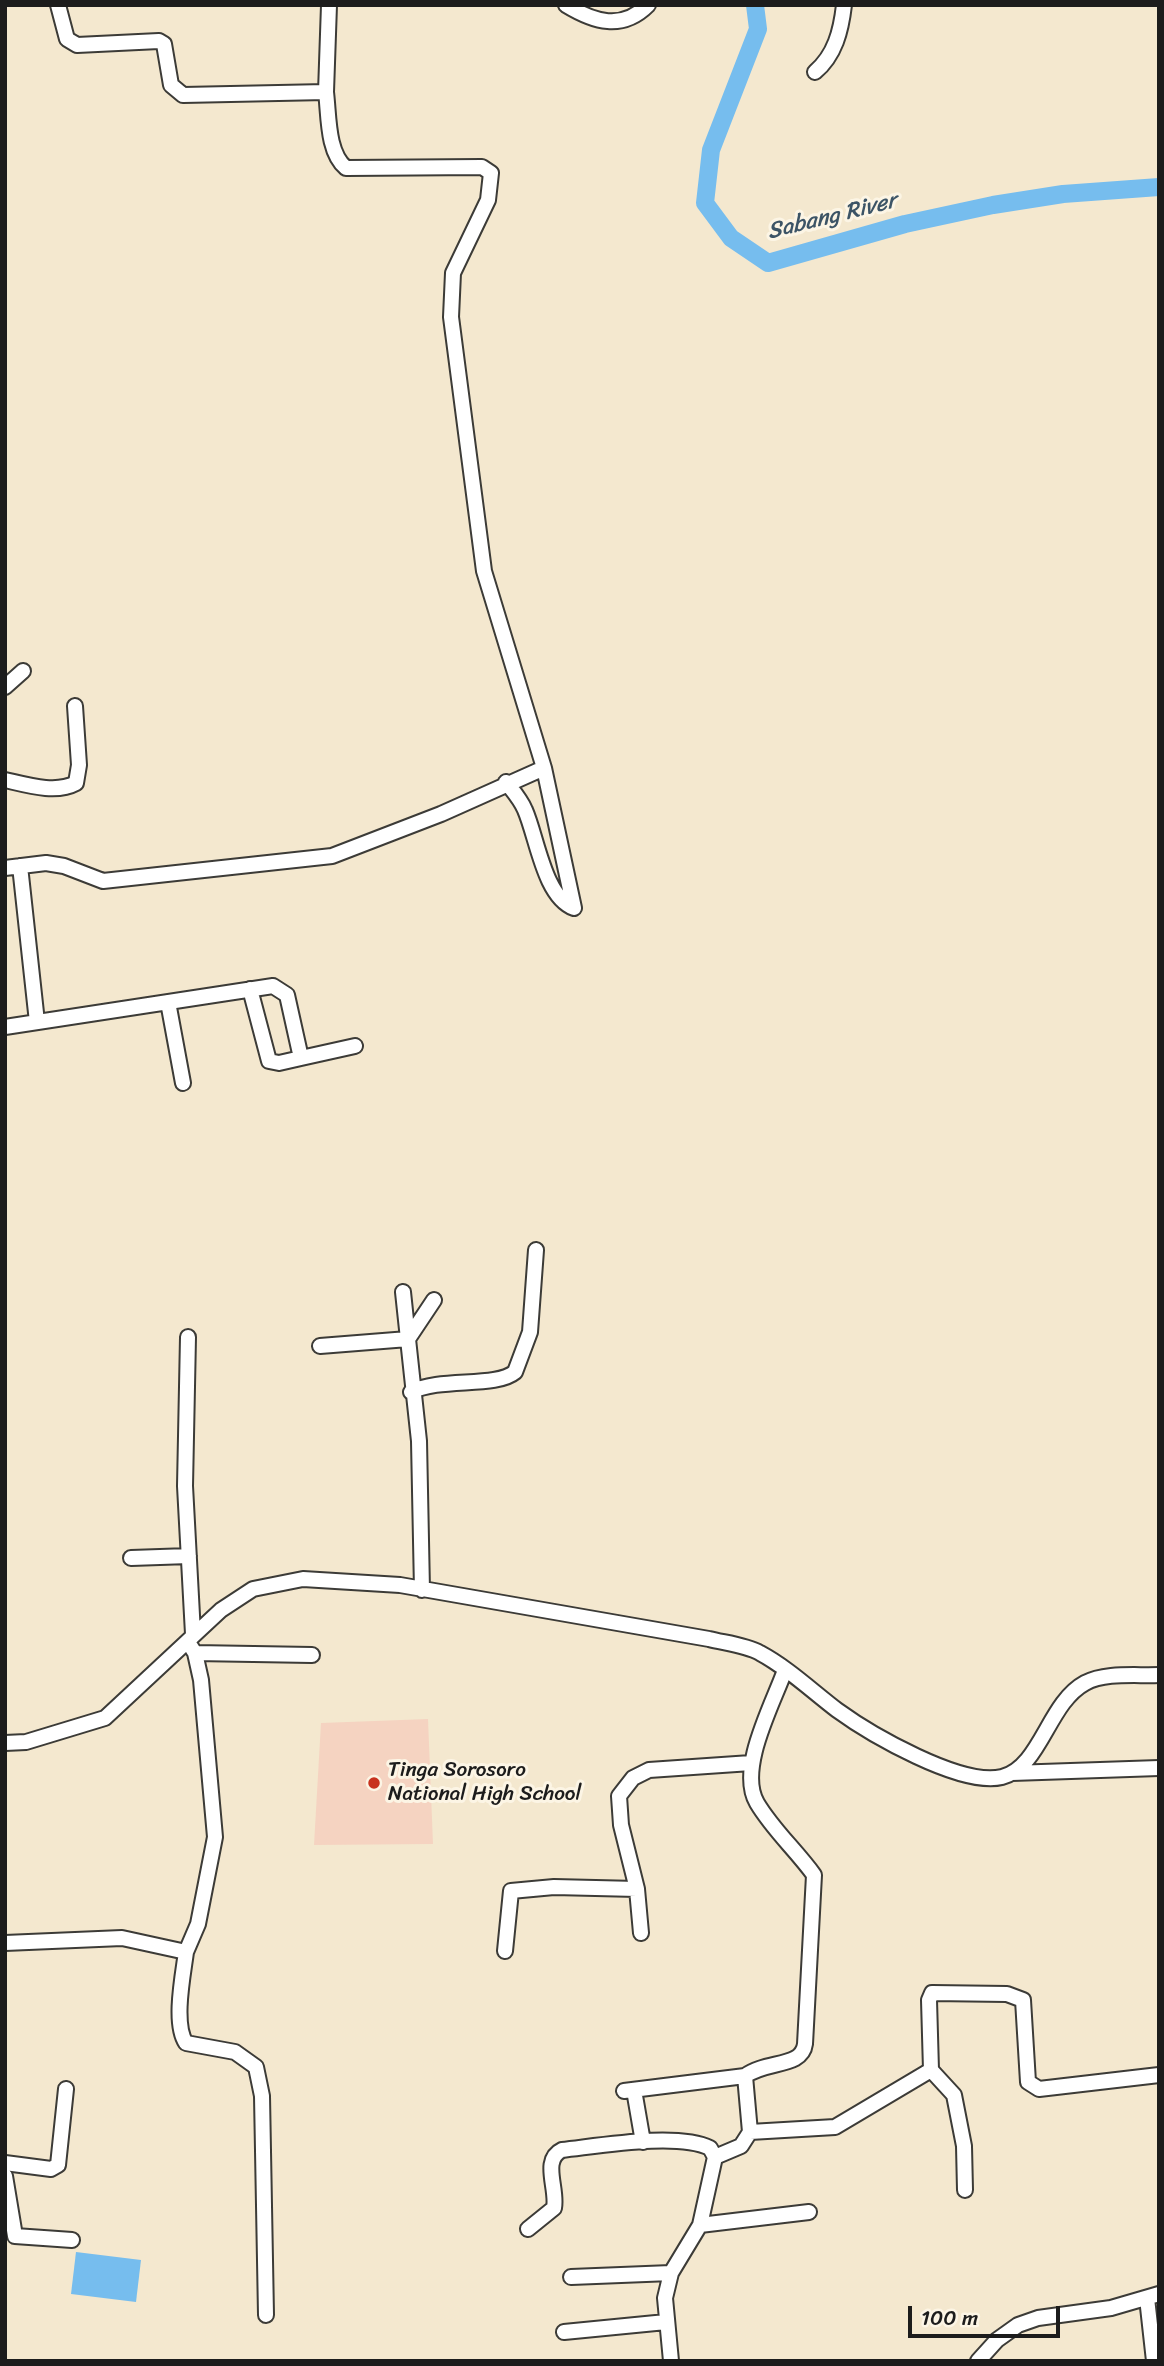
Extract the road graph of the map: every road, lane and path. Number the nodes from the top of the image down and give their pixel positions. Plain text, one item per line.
1 (58, 5) edge
2 (329, 5) edge
3 (566, 5) edge
4 (648, 5) edge
5 (844, 5) edge
6 (815, 72) dead end
7 (326, 92) junction
8 (23, 671) dead end
9 (5, 687) edge
10 (75, 706) dead end
11 (544, 768) junction
12 (5, 780) edge
13 (506, 782) junction
14 (13, 867) edge
15 (250, 989) junction
16 (168, 1002) junction
17 (37, 1023) junction
18 (5, 1027) edge
19 (355, 1046) dead end
20 (302, 1058) junction
21 (183, 1083) dead end
22 (536, 1250) dead end
23 (403, 1292) dead end
24 (434, 1300) dead end
25 (188, 1337) dead end
26 (408, 1339) junction
27 (320, 1346) dead end
28 (411, 1392) junction
29 (189, 1556) junction
30 (131, 1558) dead end
31 (422, 1590) junction
32 (192, 1643) junction
33 (312, 1654) dead end
34 (785, 1670) junction
35 (1159, 1675) edge
36 (5, 1743) edge
37 (751, 1763) junction
38 (1159, 1768) edge
39 (1012, 1773) junction
40 (637, 1889) junction
41 (641, 1933) dead end
42 (5, 1942) edge
43 (186, 1951) junction
44 (505, 1951) dead end
45 (930, 2070) junction
46 (1159, 2075) edge
47 (745, 2076) junction
48 (65, 2089) dead end
49 (750, 2132) junction
50 (643, 2141) junction
51 (715, 2157) junction
52 (5, 2163) edge
53 (5, 2176) edge
54 (965, 2190) dead end
55 (809, 2212) dead end
56 (700, 2225) junction
57 (528, 2229) dead end
58 (72, 2240) dead end
59 (671, 2273) junction
60 (571, 2277) dead end
61 (1153, 2296) edge
62 (266, 2315) dead end
63 (666, 2322) junction
64 (564, 2332) dead end
65 (671, 2361) edge
66 (978, 2361) edge
67 (1154, 2361) edge

1 - 7 street
2 - 7 street
3 - 4 street
5 - 6 street
7 - 11 street
8 - 9 street
10 - 12 street
11 - 13 street
11 - 13 street
13 - 14 street
14 - 17 street
15 - 16 street
15 - 20 street
15 - 20 street
16 - 17 street
16 - 21 street
17 - 18 street
19 - 20 street
22 - 28 street
23 - 26 street
24 - 26 street
25 - 29 street
26 - 27 street
26 - 28 street
28 - 31 street
29 - 30 street
29 - 32 street
31 - 32 street
31 - 34 street
32 - 33 street
32 - 36 street
32 - 43 street
34 - 37 street
34 - 39 street
35 - 39 street
37 - 40 street
37 - 47 street
38 - 39 street
40 - 41 street
40 - 44 street
42 - 43 street
43 - 62 street
45 - 46 street
45 - 49 street
45 - 54 street
47 - 49 street
47 - 50 street
48 - 52 street
49 - 51 street
50 - 51 street
50 - 57 street
51 - 56 street
53 - 58 street
55 - 56 street
56 - 59 street
59 - 60 street
59 - 63 street
61 - 66 street
61 - 67 street
63 - 64 street
63 - 65 street

